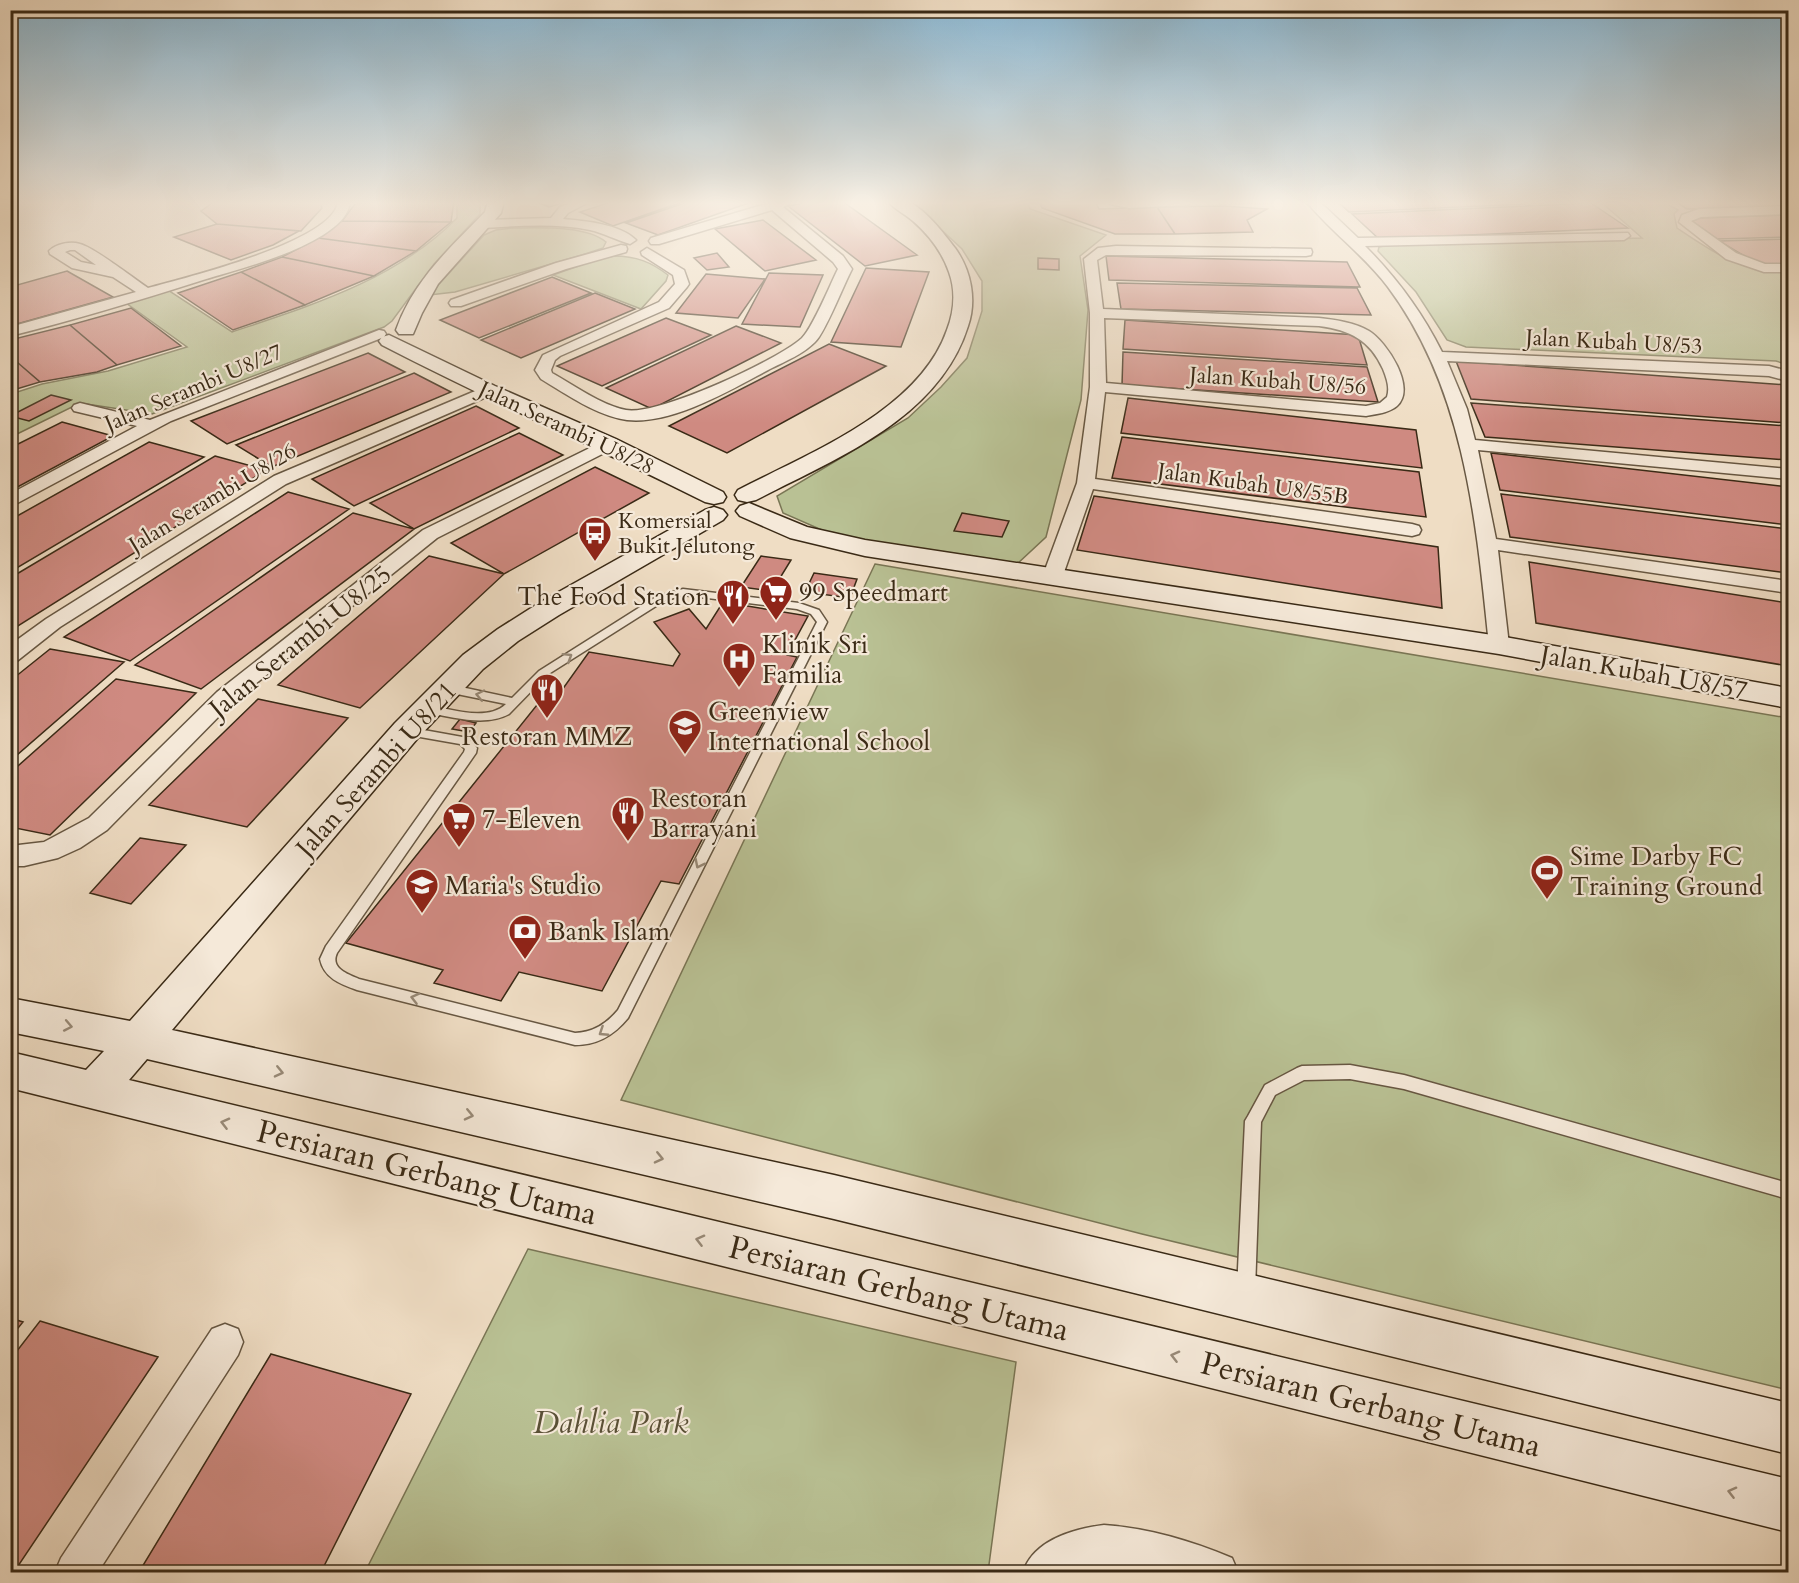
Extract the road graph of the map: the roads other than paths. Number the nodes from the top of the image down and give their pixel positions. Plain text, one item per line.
1 (116, 275) edge
2 (205, 275) edge
3 (436, 275) edge
4 (536, 275) edge
5 (679, 275) edge
6 (842, 275) edge
7 (961, 275) edge
8 (1091, 275) edge
9 (1384, 275) edge
10 (146, 293) junction
11 (456, 303) dead end
12 (1097, 313) junction
13 (10, 332) edge
14 (394, 333) junction
15 (1438, 356) junction
16 (1788, 376) edge
17 (1098, 387) junction
18 (487, 391) junction
19 (80, 408) dead end
20 (152, 425) junction
21 (608, 444) junction
22 (1468, 444) junction
23 (1788, 474) edge
24 (1086, 483) junction
25 (10, 502) edge
26 (748, 503) junction
27 (714, 506) junction
28 (1412, 530) dead end
29 (1487, 543) junction
30 (1052, 578) junction
31 (1788, 587) edge
32 (1499, 645) junction
33 (10, 656) edge
34 (1788, 698) edge
35 (514, 702) junction
36 (426, 709) junction
37 (10, 856) edge
38 (10, 1015) edge
39 (138, 1041) junction
40 (10, 1070) edge
41 (95, 1090) junction
42 (1788, 1191) edge
43 (1246, 1297) junction
44 (225, 1342) dead end
45 (1788, 1429) edge
46 (1788, 1506) edge
47 (75, 1572) edge
48 (1043, 1572) edge
49 (1218, 1572) edge

1 - 10 street
2 - 10 street
3 - 14 street
4 - 11 street
5 - 6 street
7 - 26 street
8 - 12 street
9 - 15 street
10 - 13 street
12 - 17 street
12 - 17 street, Jalan Kubah U8/56
14 - 18 street, Jalan Serambi U8/28
14 - 20 street, Jalan Serambi U8/27
15 - 16 street, Jalan Kubah U8/53
15 - 22 street
17 - 24 street
18 - 21 street, Jalan Serambi U8/28
18 - 33 street, Jalan Serambi U8/26
19 - 20 street
20 - 25 street, Jalan Serambi U8/27
21 - 27 street, Jalan Serambi U8/28
21 - 37 street, Jalan Serambi U8/25
22 - 23 street
22 - 29 street
24 - 28 street, Jalan Kubah U8/55B
24 - 30 street
26 - 27 street
26 - 30 street, Jalan Kubah U8/57
27 - 36 street, Jalan Serambi U8/21
29 - 31 street
29 - 32 street
30 - 32 street, Jalan Kubah U8/57
32 - 34 street, Jalan Kubah U8/57
35 -> 36 lane
35 - 36 lane
35 -> 36 lane
36 - 39 street, Jalan Serambi U8/21
38 -> 39 street
39 - 41 street, Jalan Serambi U8/21
39 -> 43 street
40 - 41 street, Persiaran Gerbang Utama
46 -> 41 street, Persiaran Gerbang Utama
42 - 43 lane
43 - 45 street
44 - 47 street
48 - 49 street

